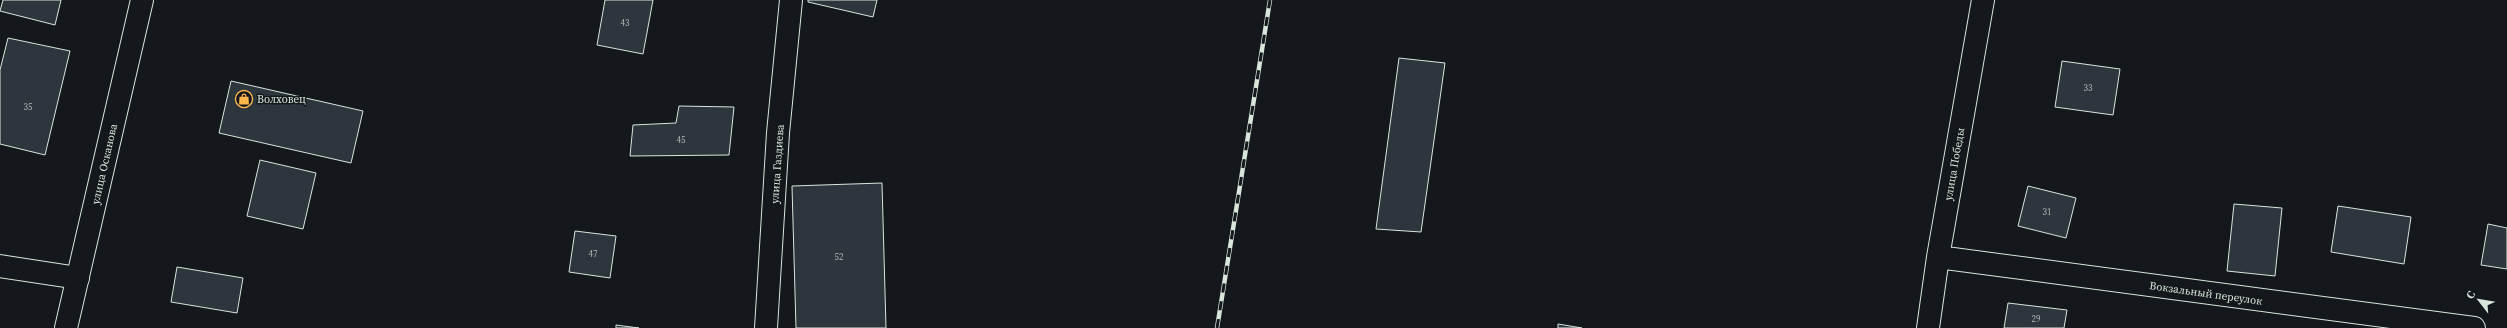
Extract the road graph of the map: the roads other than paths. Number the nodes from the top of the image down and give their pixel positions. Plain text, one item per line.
1 (142, 0) edge
2 (791, 0) edge
3 (1983, 0) edge
4 (1938, 257) junction
5 (0, 266) edge
6 (78, 278) junction
7 (2437, 326) edge
8 (66, 328) edge
9 (766, 328) edge
10 (1928, 328) edge
11 (2474, 328) edge

1 - 6 street, улица Осканова
2 - 9 street, улица Газдиева
3 - 4 street, улица Победы
4 - 7 street, Вокзальный переулок
4 - 10 street, улица Победы
5 - 6 street
6 - 8 street, улица Осканова
7 - 11 street, Вокзальный переулок

